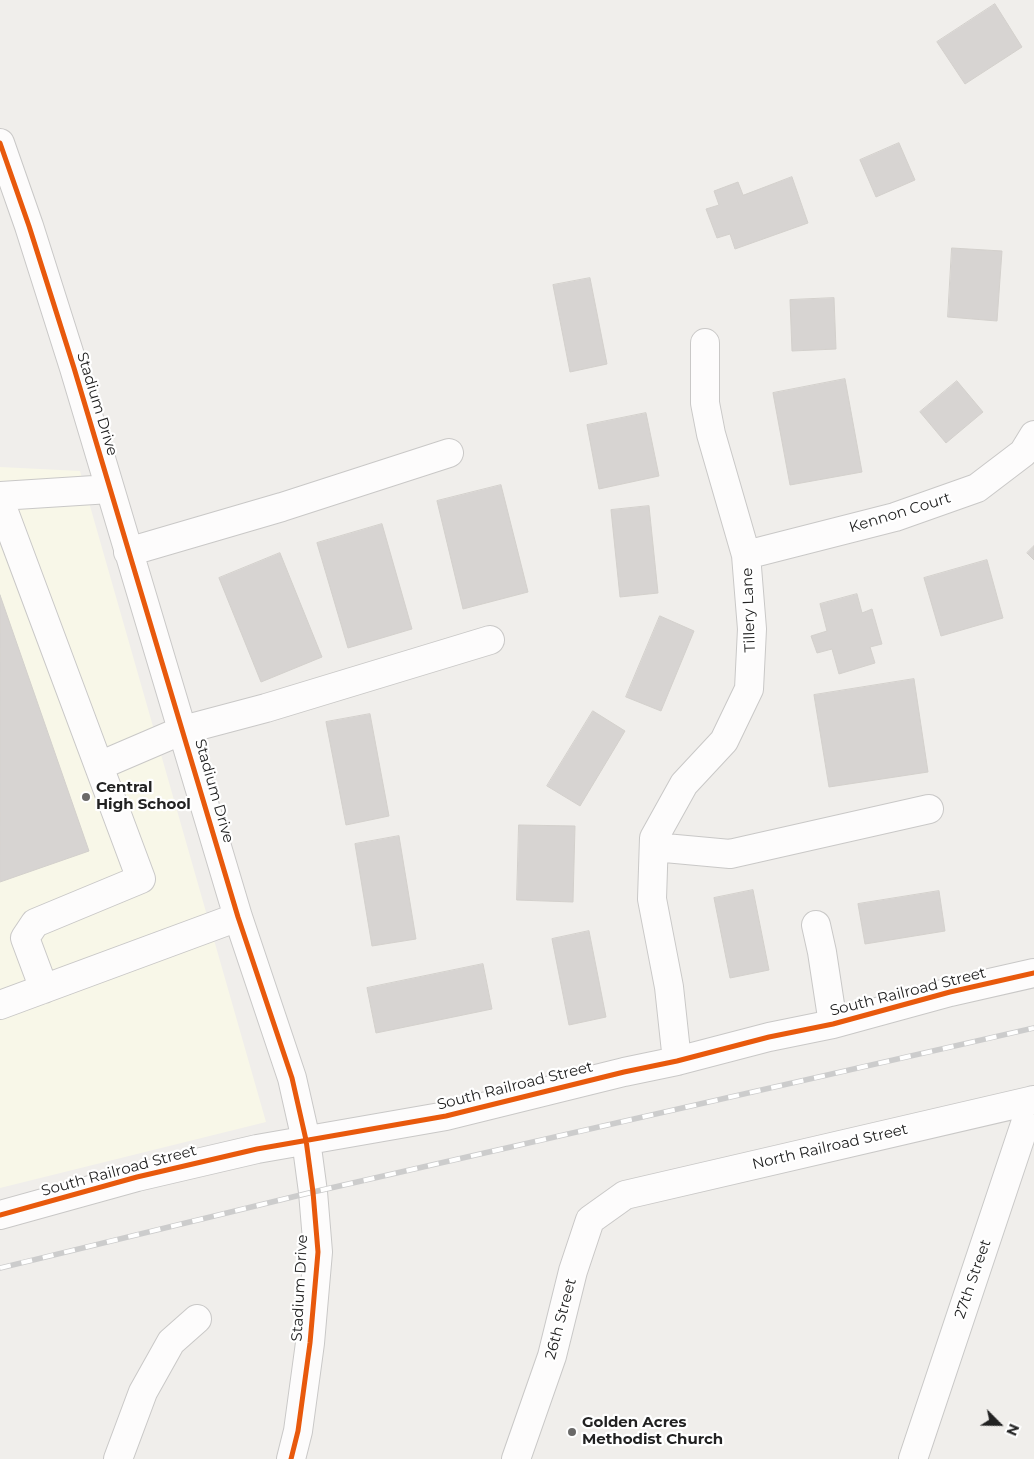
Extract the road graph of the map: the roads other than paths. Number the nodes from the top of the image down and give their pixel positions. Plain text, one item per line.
1 (0, 143) edge
2 (705, 344) dead end
3 (1034, 435) edge
4 (450, 453) dead end
5 (110, 489) junction
6 (0, 496) edge
7 (0, 501) edge
8 (128, 552) junction
9 (746, 555) junction
10 (490, 640) dead end
11 (183, 730) junction
12 (100, 766) junction
13 (929, 808) dead end
14 (654, 847) junction
15 (238, 917) junction
16 (816, 925) dead end
17 (1034, 973) edge
18 (44, 988) junction
19 (0, 1005) edge
20 (833, 1024) junction
21 (677, 1061) junction
22 (1034, 1100) edge
23 (306, 1140) junction
24 (625, 1195) joint
25 (0, 1215) edge
26 (197, 1318) dead end
27 (118, 1459) edge
28 (291, 1459) edge
29 (516, 1459) edge
30 (913, 1459) edge

1 - 5 street, Stadium Drive
2 - 9 street, Tillery Lane
3 - 9 street, Kennon Court
4 - 8 street
5 - 6 street
5 - 8 street, Stadium Drive
7 - 12 street
8 - 11 street, Stadium Drive
9 - 14 street, Tillery Lane
10 - 11 street
11 - 12 street
11 - 15 street, Stadium Drive
12 - 18 street
13 - 14 street
14 - 21 street, Tillery Lane
15 - 18 street
15 - 23 street, Stadium Drive
16 - 20 street
17 - 20 street, South Railroad Street
18 - 19 street
20 - 21 street, South Railroad Street
21 - 23 street, South Railroad Street
22 - 24 street, North Railroad Street
22 - 30 street, 27th Street
23 - 25 street, South Railroad Street
23 - 28 street, Stadium Drive
24 - 29 street, 26th Street
26 - 27 street

